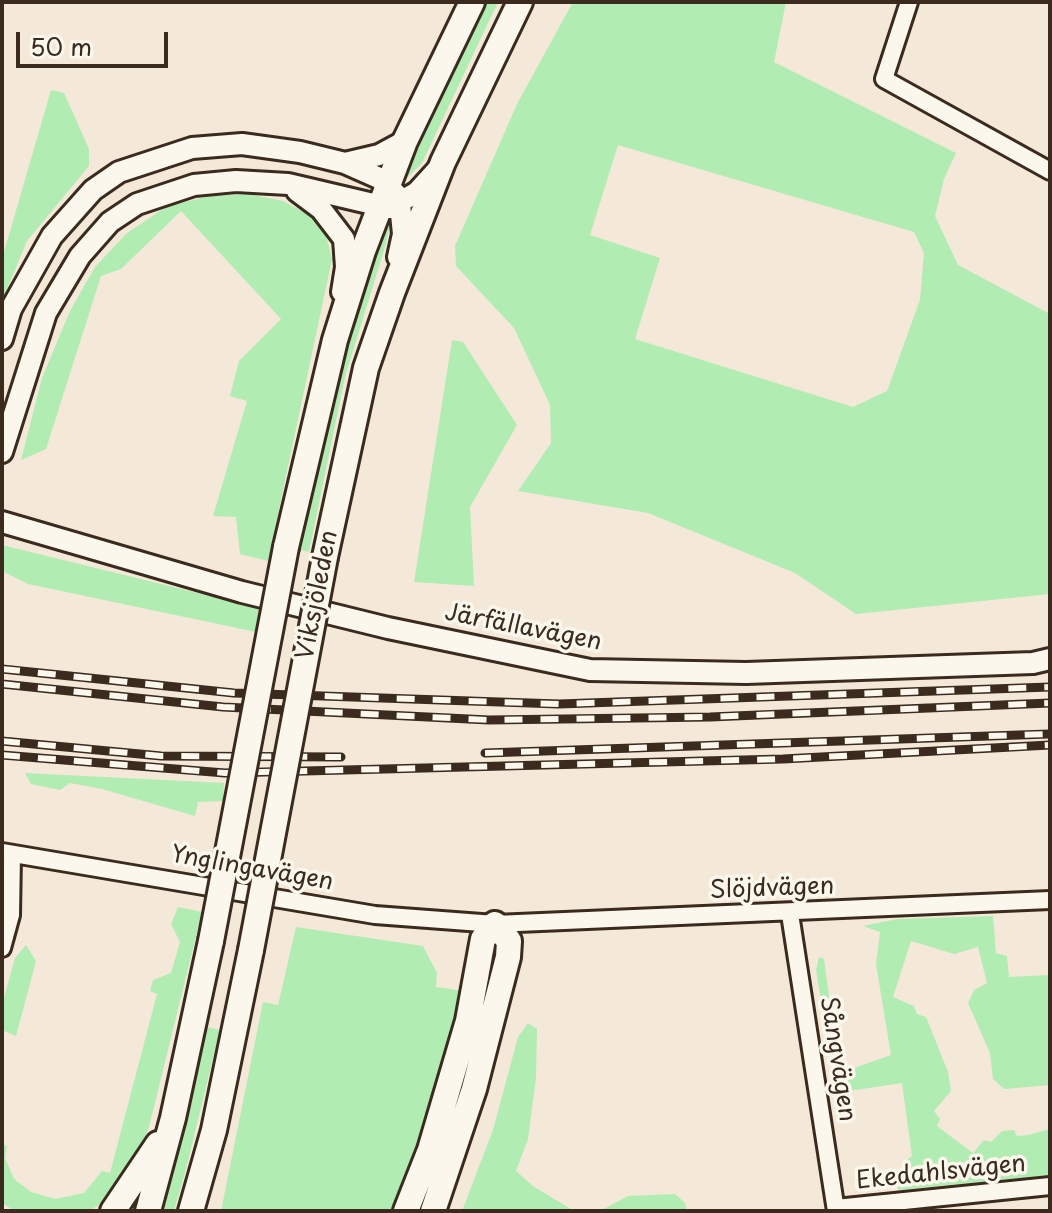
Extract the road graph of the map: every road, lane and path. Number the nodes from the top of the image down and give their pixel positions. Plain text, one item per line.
1 (472, 2) edge
2 (520, 2) edge
3 (909, 2) edge
4 (405, 141) junction
5 (443, 162) junction
6 (345, 163) junction
7 (1050, 171) edge
8 (288, 184) junction
9 (389, 199) junction
10 (392, 293) junction
11 (2, 339) edge
12 (335, 340) junction
13 (2, 452) edge
14 (2, 522) edge
15 (1050, 659) edge
16 (7, 853) edge
17 (2, 875) edge
18 (1050, 900) edge
19 (790, 914) junction
20 (495, 924) junction
21 (2, 948) edge
22 (173, 1118) junction
23 (214, 1130) junction
24 (1050, 1186) edge
25 (836, 1209) edge
26 (113, 1211) edge
27 (148, 1211) edge
28 (191, 1211) edge
29 (202, 1211) edge
30 (406, 1211) edge
31 (433, 1211) edge

1 - 4 main road, Viksjöleden
2 - 5 main road, Viksjöleden
3 - 7 street
4 - 6 street
4 - 9 main road, Viksjöleden
5 - 9 street
5 - 10 main road, Viksjöleden
6 - 9 street
6 - 11 street
8 - 9 street
8 - 12 street
8 - 13 street
9 - 10 street
9 - 12 main road, Viksjöleden
10 - 23 main road, Viksjöleden, bridge
12 - 22 main road, Viksjöleden, bridge
14 - 15 street, Järfällavägen
16 - 17 street
16 - 20 street, Ynglingavägen
16 - 21 street
18 - 19 street, Slöjdvägen
19 - 20 street, Slöjdvägen
19 - 25 street, Sångvägen
20 - 30 main road
20 - 31 main road
22 - 26 main road
22 - 27 main road, Viksjöleden
23 - 28 main road, Viksjöleden
23 - 29 main road
24 - 25 street, Ekedahlsvägen

